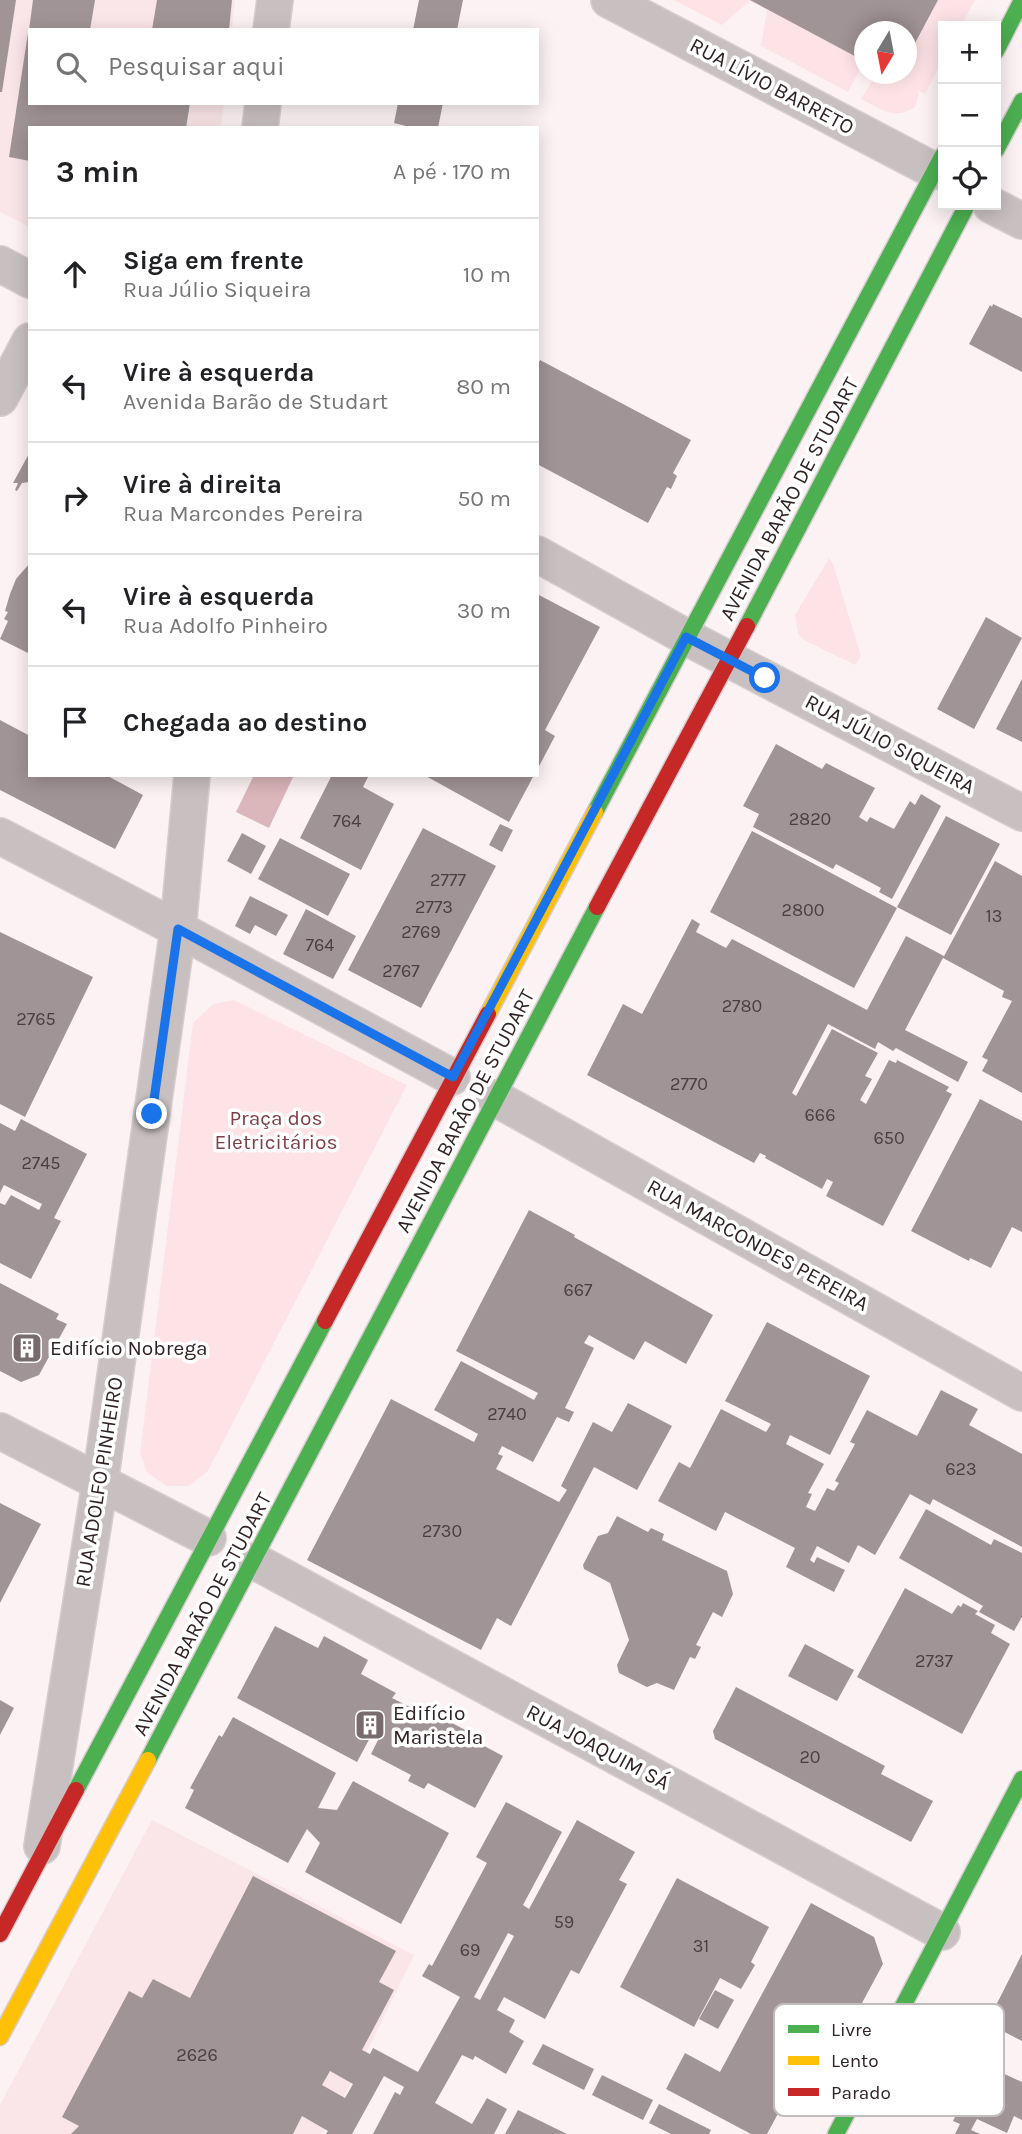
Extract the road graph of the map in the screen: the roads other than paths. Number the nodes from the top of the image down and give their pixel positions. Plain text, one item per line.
1 (275, 0) edge
2 (609, 0) edge
3 (1022, 0) edge
4 (271, 28) edge
5 (1001, 41) edge
6 (1022, 102) edge
7 (263, 105) edge
8 (260, 126) edge
9 (998, 147) edge
10 (938, 163) edge
11 (938, 165) edge
12 (964, 210) edge
13 (1001, 210) edge
14 (1022, 221) edge
15 (0, 264) edge
16 (28, 279) edge
17 (28, 345) edge
18 (0, 398) edge
19 (539, 555) edge
20 (686, 637) junction
21 (729, 660) junction
22 (192, 777) edge
23 (1022, 813) edge
24 (0, 836) edge
25 (178, 929) junction
26 (453, 1077) junction
27 (495, 1098) junction
28 (1022, 1393) edge
29 (0, 1431) edge
30 (100, 1483) junction
31 (208, 1538) junction
32 (254, 1561) junction
33 (1022, 1779) edge
34 (41, 1855) junction
35 (942, 1932) junction
36 (0, 1934) edge
37 (904, 2004) edge
38 (0, 2037) edge
39 (845, 2116) edge
40 (836, 2134) edge

1 - 4 street
2 - 10 street, RUA LÍVIO BARRETO
3 - 5 main road
6 - 9 main road
7 - 8 street
11 - 20 main road, AVENIDA BARÃO DE STUDART
12 - 21 main road, AVENIDA BARÃO DE STUDART
13 - 14 street
15 - 16 street
17 - 18 street
19 - 20 street, RUA JÚLIO SIQUEIRA
20 - 21 street, RUA JÚLIO SIQUEIRA
20 - 26 main road, AVENIDA BARÃO DE STUDART
21 - 23 street, RUA JÚLIO SIQUEIRA
21 - 27 main road, AVENIDA BARÃO DE STUDART
22 - 25 street, RUA ADOLFO PINHEIRO
24 - 25 street
25 - 26 street
25 - 30 street, RUA ADOLFO PINHEIRO
26 - 31 main road, AVENIDA BARÃO DE STUDART
27 - 28 street, RUA MARCONDES PEREIRA
27 - 32 main road, AVENIDA BARÃO DE STUDART
29 - 30 street
30 - 31 street
30 - 34 street, RUA ADOLFO PINHEIRO
31 - 34 main road, AVENIDA BARÃO DE STUDART
32 - 35 street, RUA JOAQUIM SÁ
32 - 38 main road, AVENIDA BARÃO DE STUDART
33 - 35 main road
34 - 36 main road, AVENIDA BARÃO DE STUDART
35 - 37 main road
39 - 40 main road

